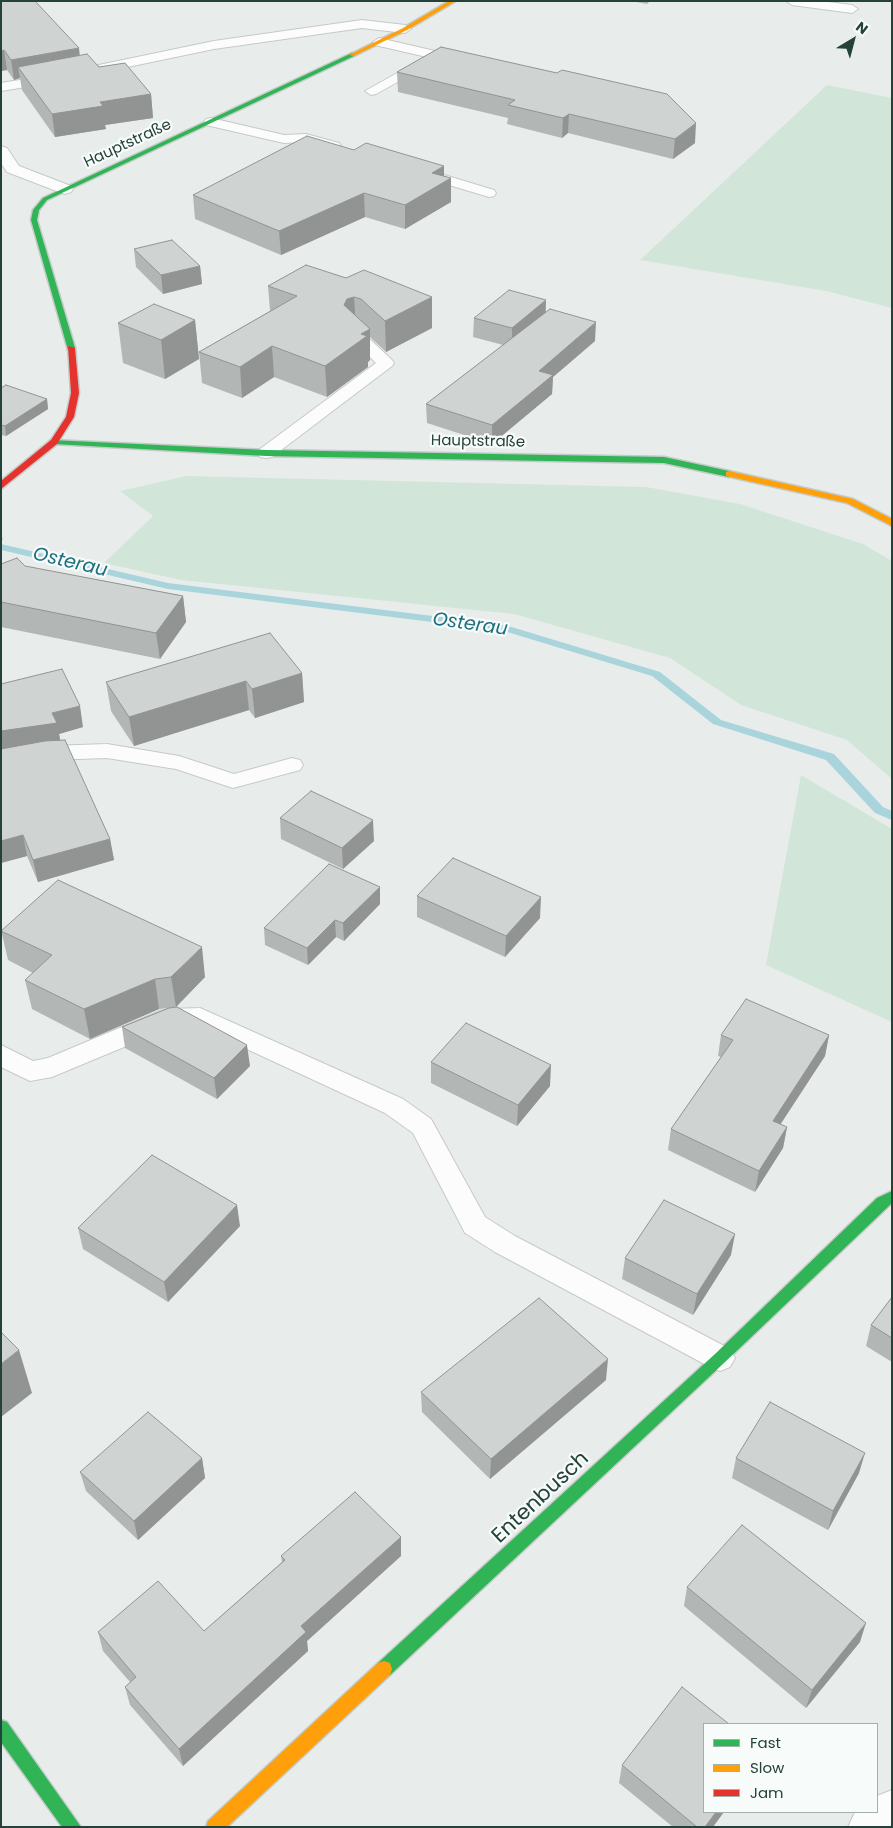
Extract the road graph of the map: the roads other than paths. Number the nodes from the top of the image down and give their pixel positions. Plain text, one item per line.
1 (453, 1) edge
2 (792, 1) edge
3 (852, 9) dead end
4 (404, 30) junction
5 (379, 42) junction
6 (436, 55) junction
7 (475, 64) edge
8 (83, 72) edge
9 (63, 77) edge
10 (1, 87) edge
11 (371, 91) dead end
12 (211, 122) junction
13 (343, 149) edge
14 (1, 151) edge
15 (407, 168) edge
16 (65, 189) junction
17 (489, 193) dead end
18 (355, 334) edge
19 (54, 442) junction
20 (266, 453) junction
21 (1, 486) edge
22 (892, 523) edge
23 (1, 762) edge
24 (292, 765) dead end
25 (1, 1055) edge
26 (892, 1196) edge
27 (720, 1358) junction
28 (1, 1728) edge
29 (892, 1810) edge
30 (73, 1827) edge
31 (214, 1827) edge
32 (869, 1827) edge

1 - 4 street, Hauptstraße
2 - 3 lane
4 - 5 street, Hauptstraße
4 - 8 lane
5 - 6 lane
5 - 12 street, Hauptstraße
6 - 7 lane
6 - 11 lane
9 - 10 lane
12 - 13 lane
12 - 16 street, Hauptstraße
14 - 16 street
15 - 17 lane
16 - 19 street, Hauptstraße
18 - 20 lane
19 - 20 street, Hauptstraße
19 - 21 street, Hauptstraße
20 - 22 street, Hauptstraße
23 - 24 lane
25 - 27 lane
26 - 27 street, Entenbusch
27 - 31 street, Entenbusch
28 - 30 street
29 - 32 street

